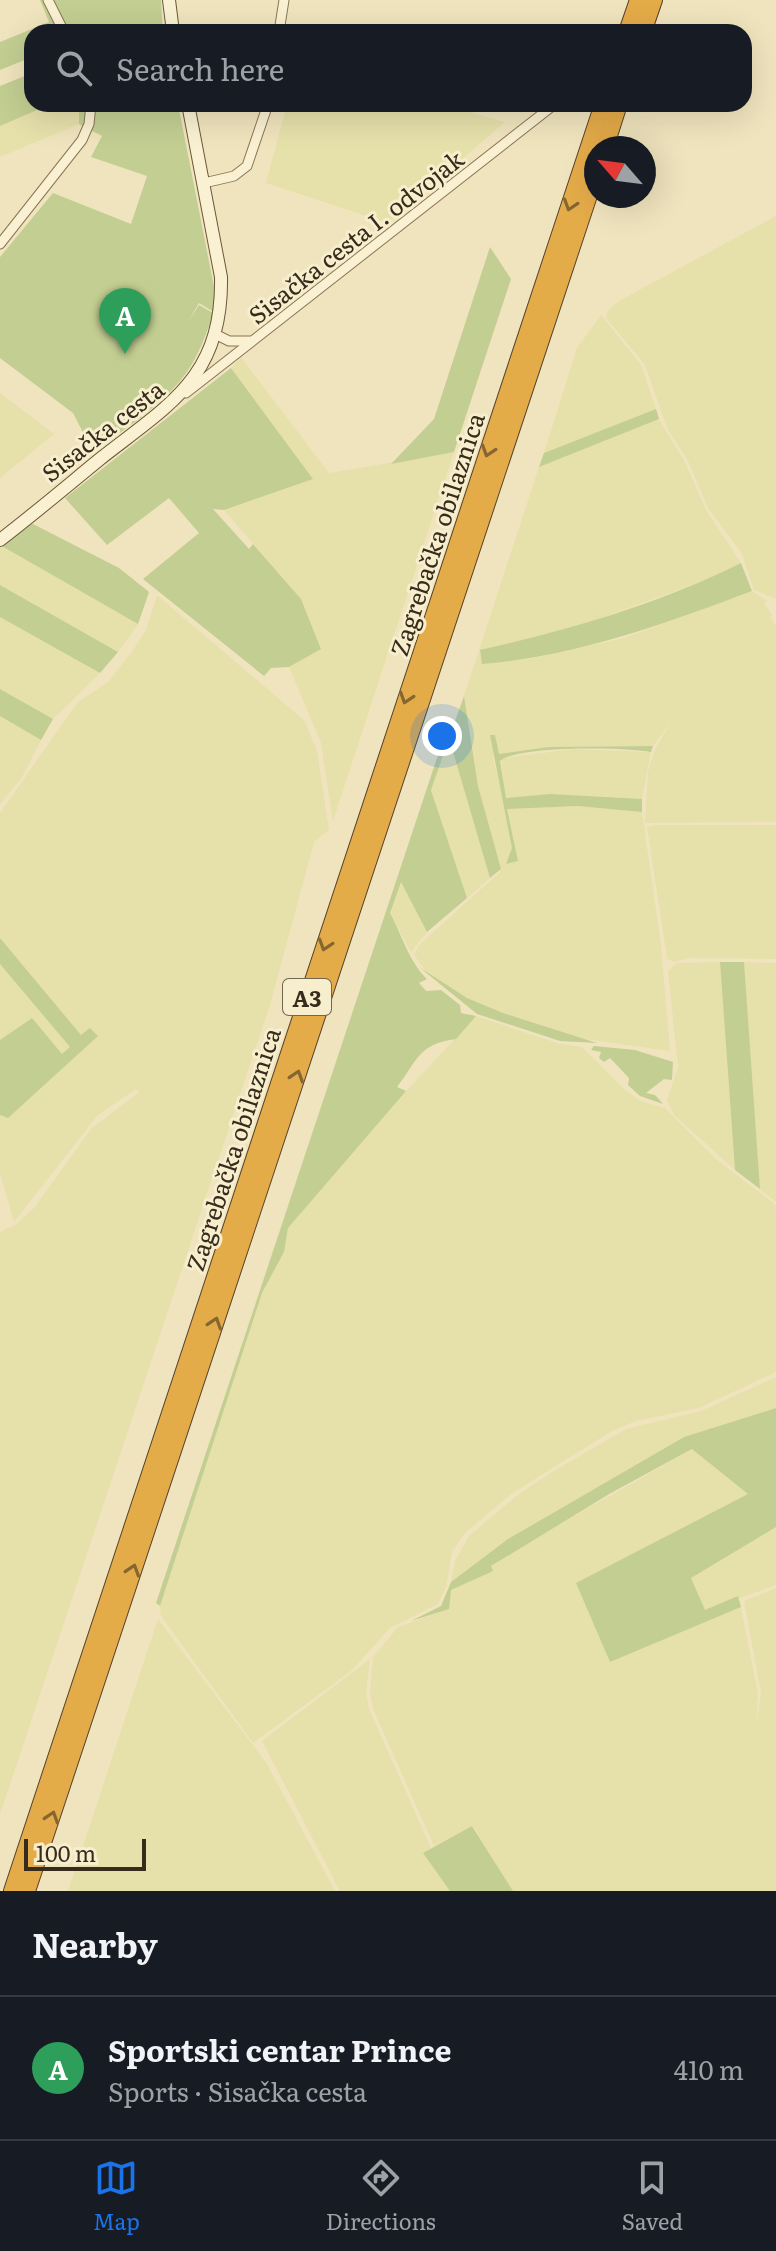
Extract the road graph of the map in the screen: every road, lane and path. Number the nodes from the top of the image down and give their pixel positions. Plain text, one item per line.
1 (48, 0) edge
2 (169, 0) edge
3 (284, 0) edge
4 (638, 0) edge
5 (654, 0) edge
6 (60, 24) edge
7 (172, 24) edge
8 (280, 24) edge
9 (630, 24) edge
10 (646, 24) edge
11 (90, 112) edge
12 (190, 112) edge
13 (265, 112) edge
14 (545, 112) edge
15 (600, 112) edge
16 (616, 112) edge
17 (609, 136) edge
18 (204, 183) junction
19 (585, 208) edge
20 (0, 244) edge
21 (215, 334) junction
22 (253, 341) junction
23 (179, 398) junction
24 (0, 540) edge
25 (12, 1891) edge
26 (27, 1891) edge

1 - 6 street
2 - 7 main road
3 - 8 street
4 - 9 highway
5 - 10 highway
11 - 20 street
12 - 18 main road, Sisačka cesta
13 - 18 street
14 - 22 street, Sisačka cesta I. odvojak
15 -> 25 highway, Zagrebačka obilaznica / A3
16 - 17 highway
18 - 21 main road, Sisačka cesta
26 -> 19 highway, Zagrebačka obilaznica / A3
21 - 22 street
21 - 23 main road, Sisačka cesta
22 - 23 street, Sisačka cesta I. odvojak
23 - 24 main road, Sisačka cesta

